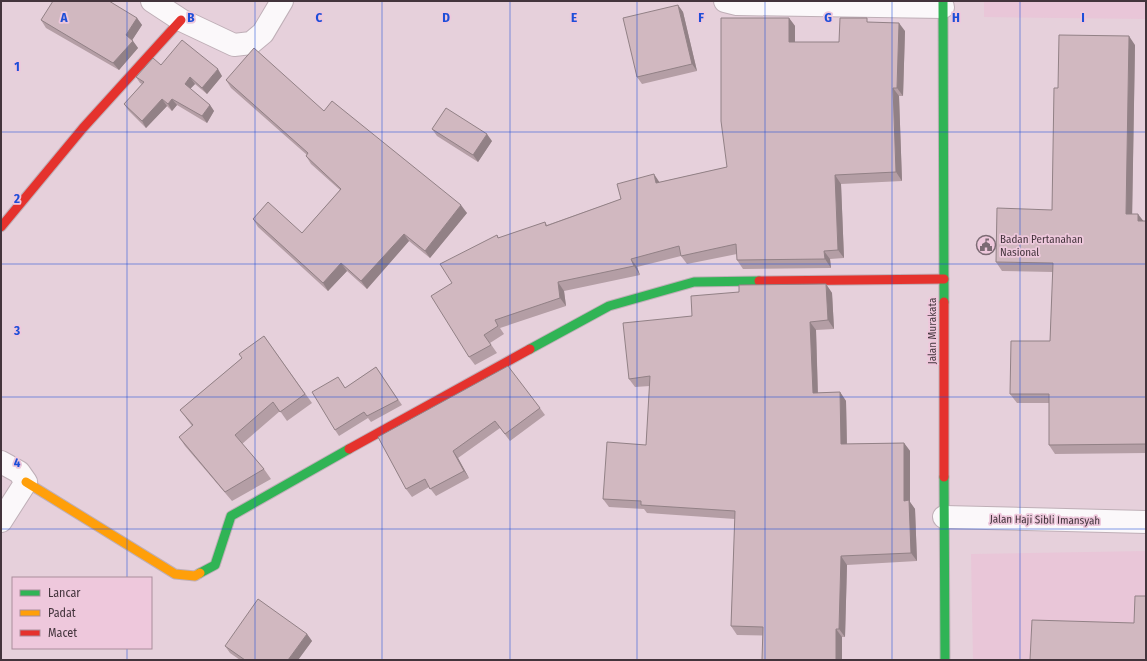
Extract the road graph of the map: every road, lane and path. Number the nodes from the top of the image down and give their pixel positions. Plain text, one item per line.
1 (152, 1) edge
2 (282, 1) edge
3 (725, 1) edge
4 (943, 4) edge
5 (181, 20) junction
6 (1, 227) edge
7 (944, 279) junction
8 (1, 462) edge
9 (26, 482) junction
10 (944, 517) junction
11 (1, 521) edge
12 (1146, 522) edge
13 (945, 660) edge

1 - 5 street
2 - 5 street
3 - 4 street
4 - 7 street, Jalan Murakata
5 - 6 street
7 - 9 street
7 - 10 street, Jalan Murakata
8 - 9 street
9 - 11 street
10 - 12 street, Jalan Haji Sibli Imansyah
10 - 13 street, Jalan Murakata

